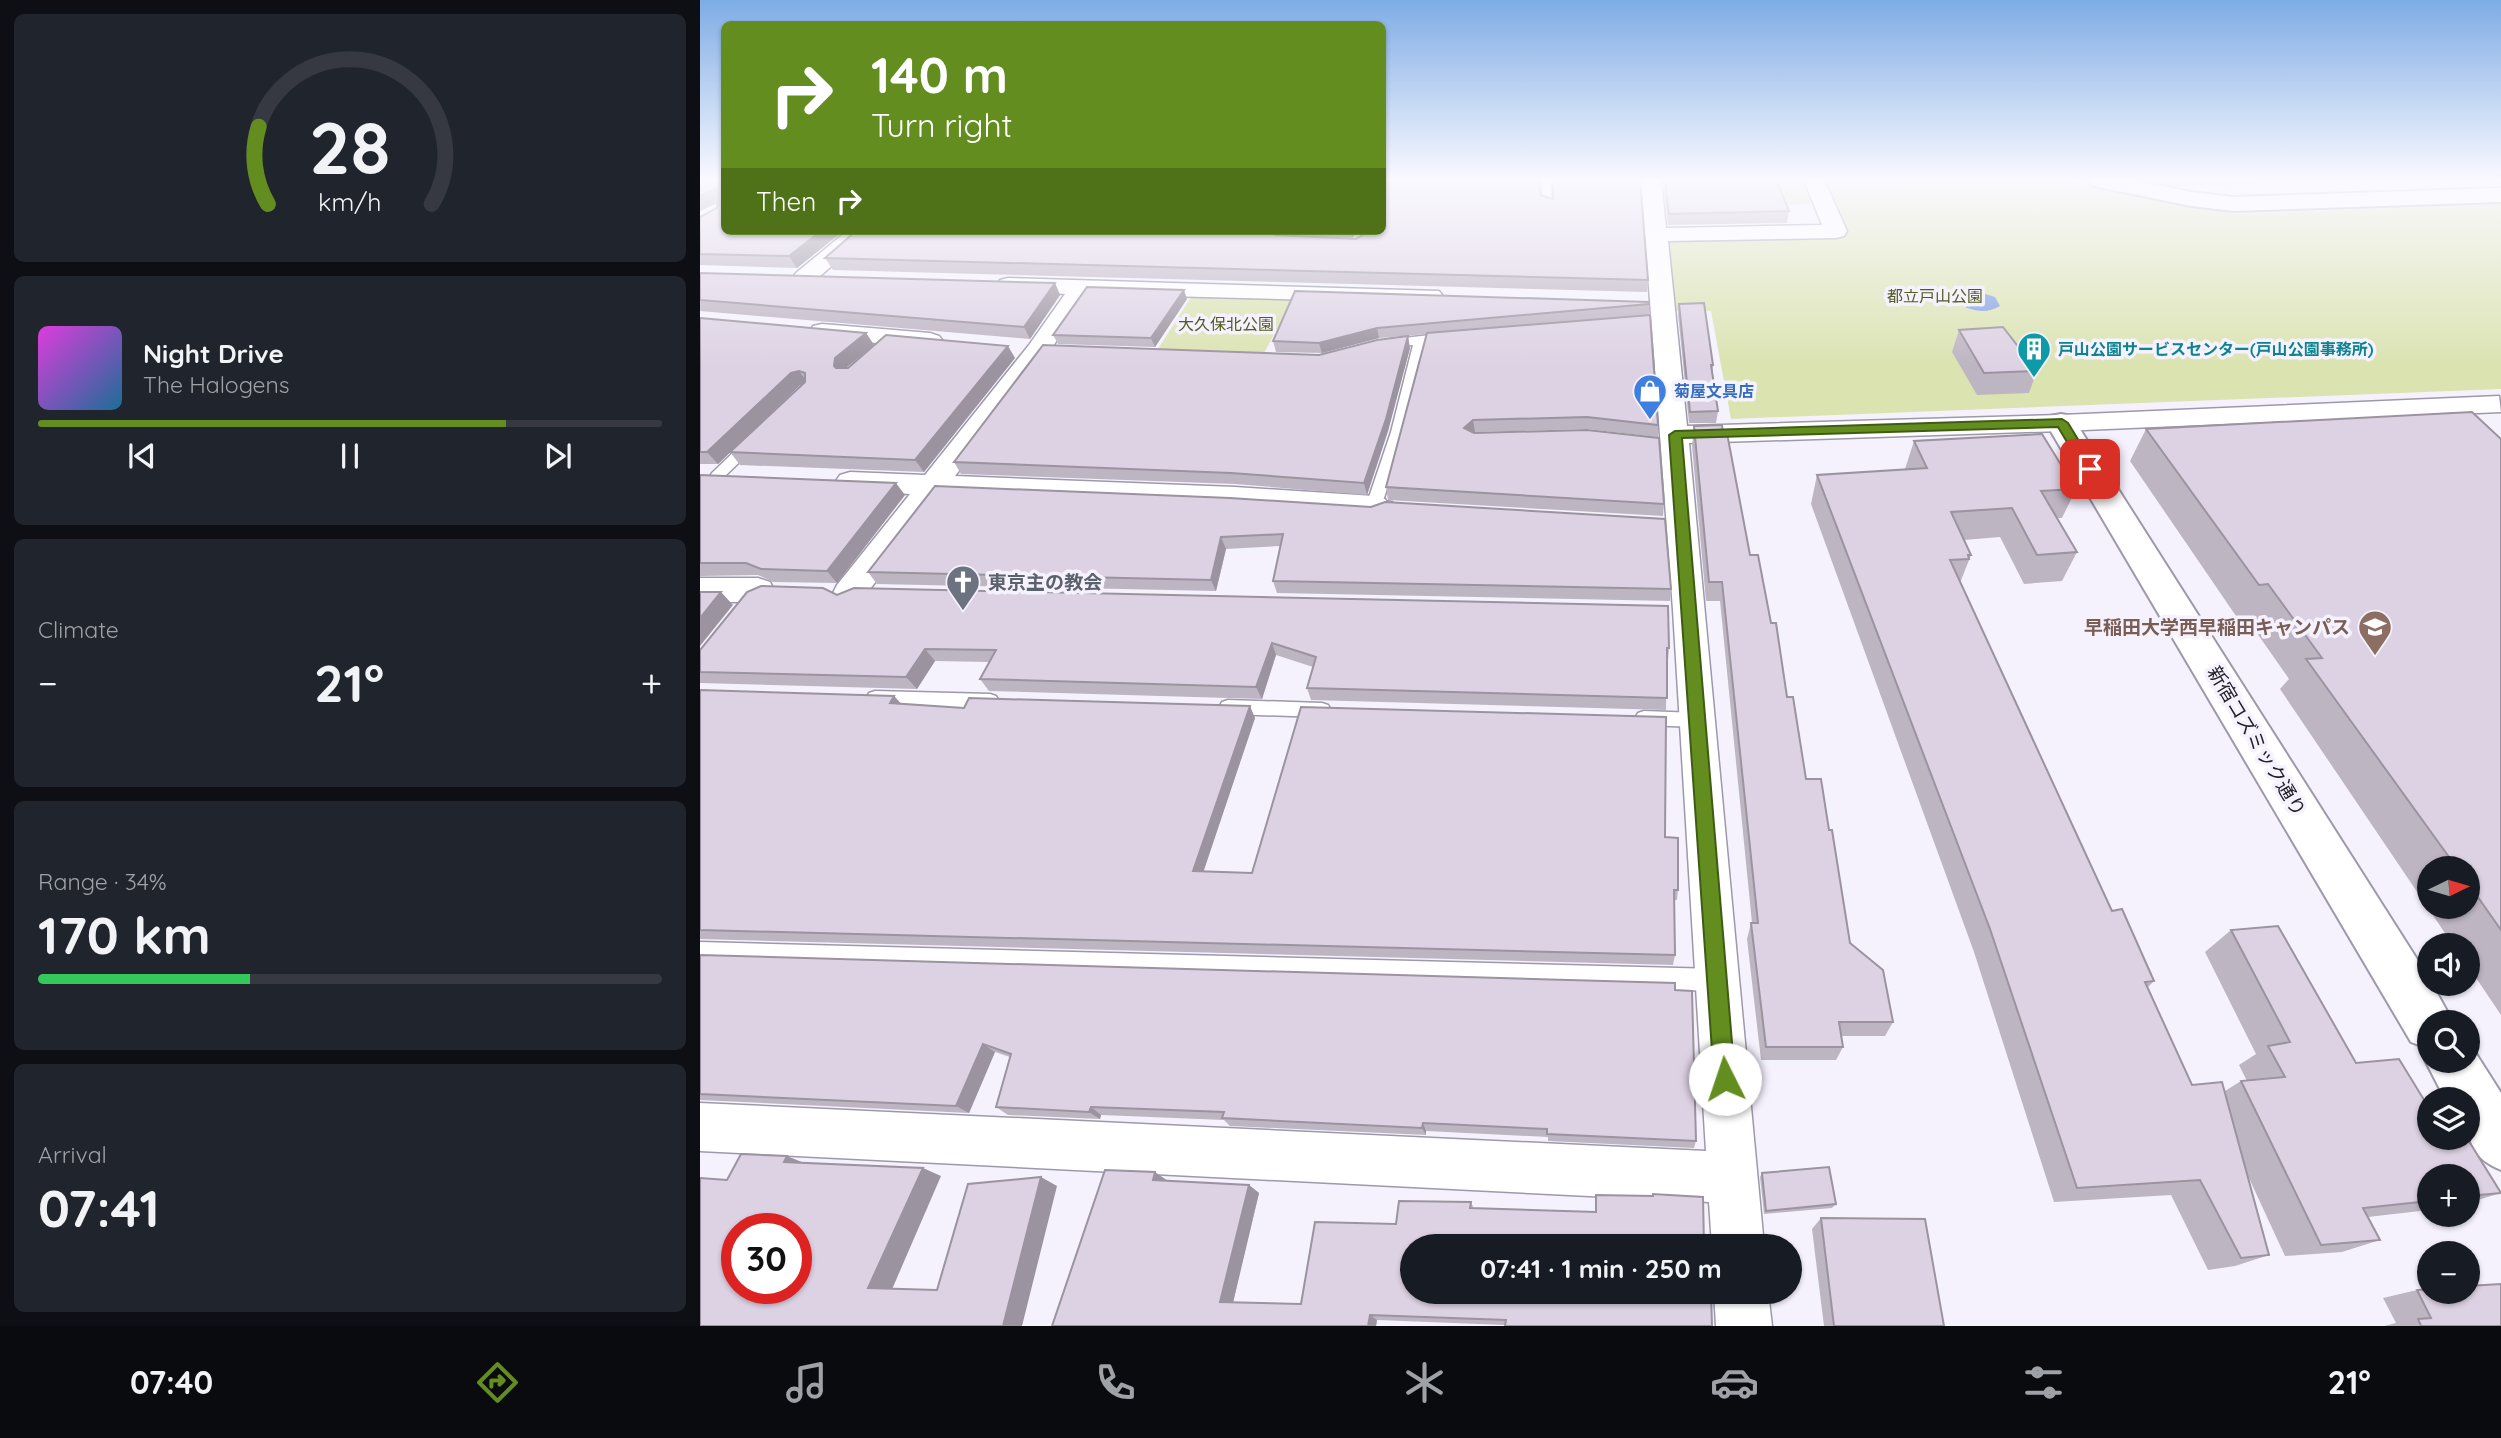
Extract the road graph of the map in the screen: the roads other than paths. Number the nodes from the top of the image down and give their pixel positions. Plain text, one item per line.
1 (848, 242) edge
2 (1288, 242) edge
3 (1657, 242) edge
4 (1311, 244) edge
5 (778, 278) edge
6 (804, 278) junction
7 (832, 279) edge
8 (984, 284) edge
9 (1081, 287) junction
10 (1458, 297) edge
11 (797, 328) edge
12 (1461, 335) edge
13 (1421, 340) junction
14 (959, 343) edge
15 (1368, 348) edge
16 (2500, 404) edge
17 (2062, 423) junction
18 (767, 428) edge
19 (1672, 442) junction
20 (708, 475) edge
21 (758, 478) edge
22 (825, 481) edge
23 (933, 485) junction
24 (1387, 506) joint
25 (700, 590) edge
26 (854, 593) edge
27 (757, 597) edge
28 (852, 697) edge
29 (1005, 701) edge
30 (1212, 707) edge
31 (1337, 710) edge
32 (1628, 718) edge
33 (1697, 720) junction
34 (700, 952) edge
35 (1717, 980) junction
36 (2420, 1010) edge
37 (2459, 1073) edge
38 (700, 1127) edge
39 (2501, 1143) edge
40 (1732, 1178) junction
41 (1737, 1234) edge
42 (1742, 1304) edge
43 (1744, 1326) edge

1 - 6 street
2 - 4 lane
3 - 19 street
5 - 6 street
6 - 7 street
8 - 9 street
9 - 10 street
9 - 23 street
11 - 14 street
12 - 13 lane
13 - 15 lane
13 - 24 lane
16 - 17 street
17 - 19 street
17 - 36 street, 新宿コズミック通り
18 - 20 lane
19 - 33 street
20 - 21 street
22 - 23 street
23 - 24 street
23 - 26 street
25 - 27 street
28 - 29 lane
30 - 31 lane
32 - 33 lane
33 - 35 street
34 - 35 lane
35 - 40 street
37 - 39 street
38 - 40 street
40 - 41 street
42 - 43 street

